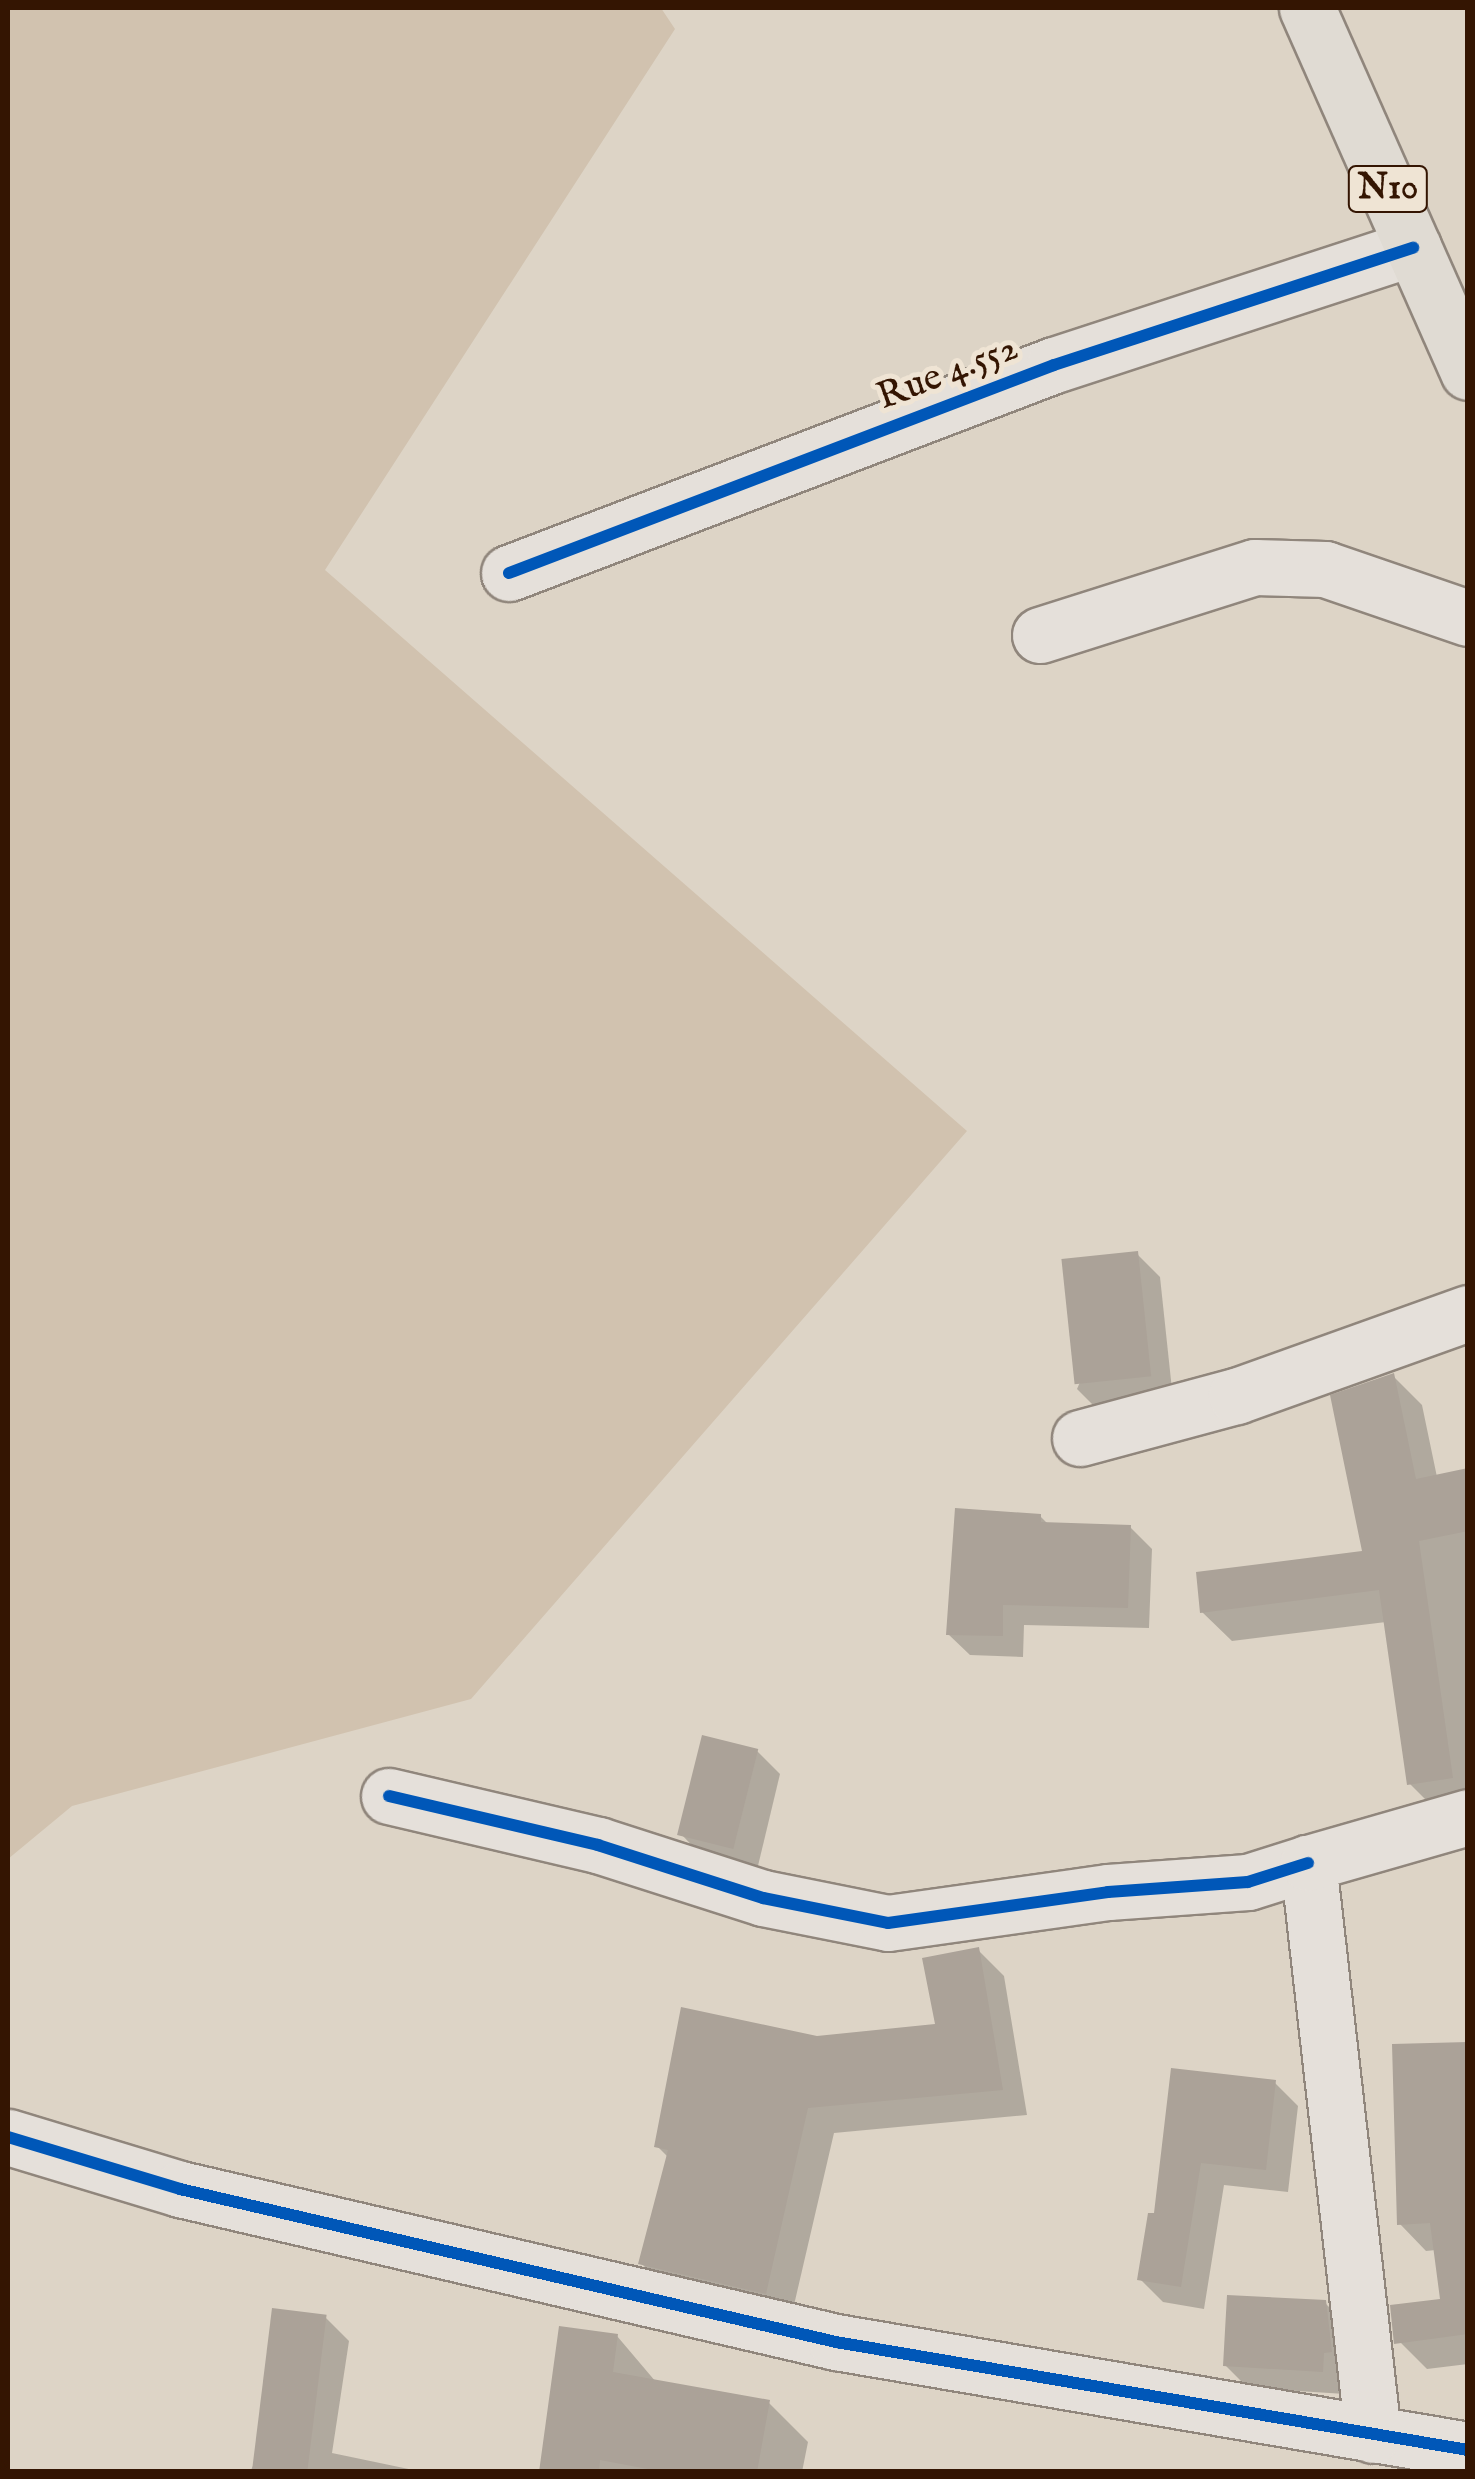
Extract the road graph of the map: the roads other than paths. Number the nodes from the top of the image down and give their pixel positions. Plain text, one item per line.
1 (1308, 8) edge
2 (1413, 248) junction
3 (1468, 372) edge
4 (510, 573) dead end
5 (1468, 618) edge
6 (1040, 635) dead end
7 (1468, 1313) edge
8 (1080, 1438) dead end
9 (389, 1796) dead end
10 (1468, 1816) edge
11 (1308, 1862) junction
12 (8, 2137) edge
13 (1373, 2435) junction
14 (1468, 2450) edge

1 - 2 highway, N10
2 - 3 highway, N10
2 - 4 street, Rue 4.552
5 - 6 street
7 - 8 street
9 - 11 street
10 - 11 street
11 - 13 street
12 - 13 street
13 - 14 street

